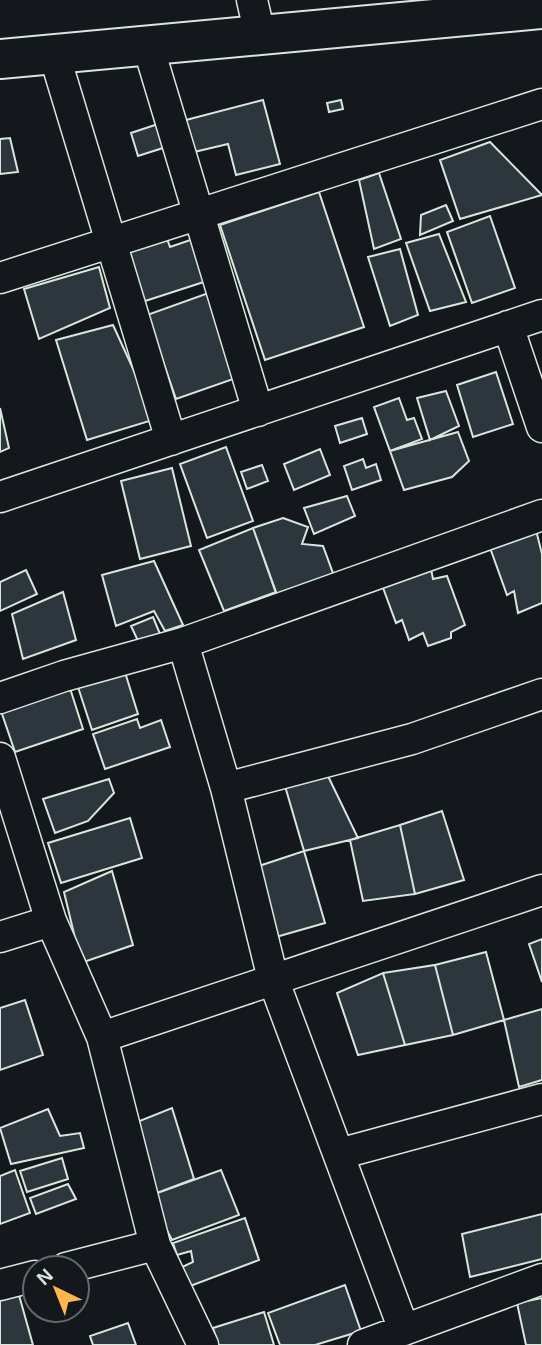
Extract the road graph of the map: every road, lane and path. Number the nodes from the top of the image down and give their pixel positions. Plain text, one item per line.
1 (542, 9) edge
2 (256, 18) edge
3 (148, 46) junction
4 (54, 54) junction
5 (0, 60) edge
6 (542, 104) edge
7 (199, 213) junction
8 (112, 241) junction
9 (0, 278) edge
10 (542, 315) edge
11 (508, 326) junction
12 (258, 411) junction
13 (542, 427) edge
14 (171, 440) junction
15 (0, 497) edge
16 (542, 515) edge
17 (183, 643) junction
18 (542, 694) edge
19 (0, 698) edge
20 (0, 758) edge
21 (226, 789) junction
22 (542, 890) edge
23 (51, 921) junction
24 (0, 937) edge
25 (273, 979) junction
26 (102, 1037) junction
27 (542, 1099) edge
28 (339, 1154) junction
29 (155, 1245) junction
30 (91, 1262) edge
31 (542, 1279) edge
32 (21, 1280) edge
33 (0, 1285) edge
34 (404, 1330) junction
35 (203, 1345) edge
36 (363, 1345) edge

1 - 2 main road
2 - 3 main road
3 - 4 main road
3 - 7 street
4 - 5 main road
4 - 8 street
6 - 7 street
7 - 8 street
7 - 12 street
8 - 9 street
8 - 14 street
10 - 11 street
11 - 12 street
11 - 13 street
12 - 14 street
14 - 15 street
16 - 17 street
17 - 19 street
17 - 21 street
18 - 21 street
20 - 23 street
21 - 25 street
22 - 25 street
23 - 24 street
23 - 26 street
25 - 26 street
25 - 28 street
26 - 29 street
27 - 28 street
28 - 34 street
29 - 30 street
29 - 35 street
31 - 34 street
32 - 33 street
34 - 36 street

